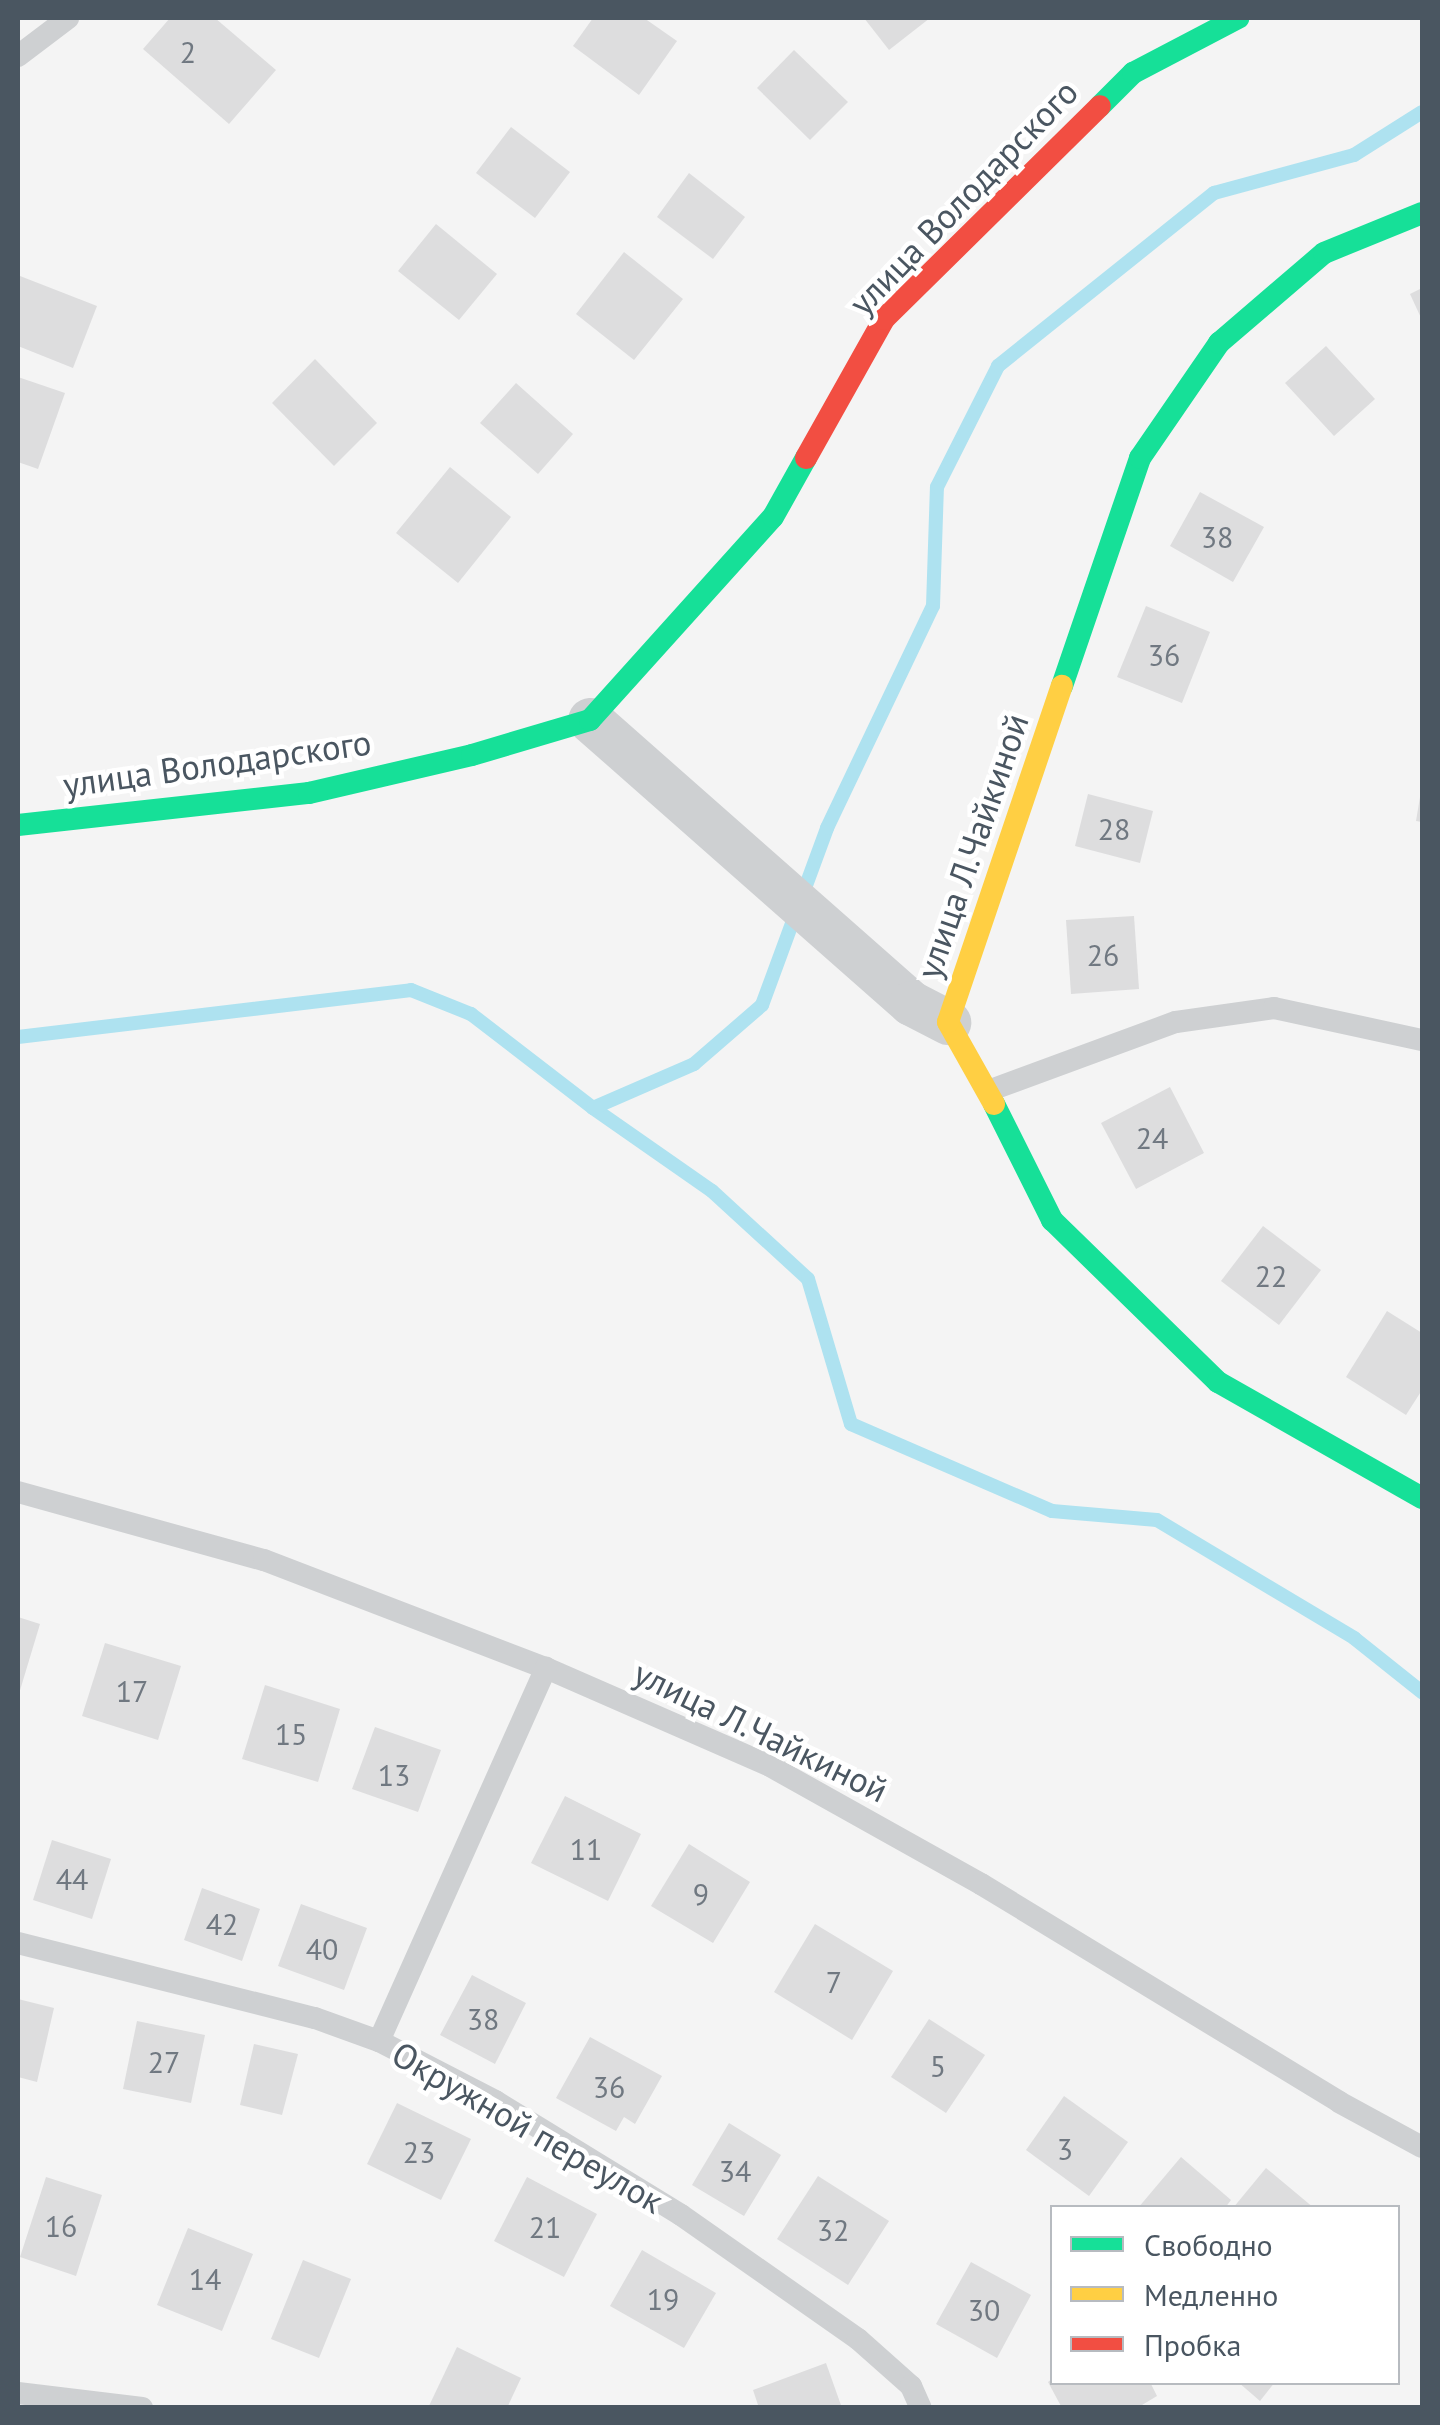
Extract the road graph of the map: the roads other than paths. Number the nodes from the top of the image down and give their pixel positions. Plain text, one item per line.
1 (68, 18) edge
2 (1238, 18) edge
3 (18, 56) edge
4 (1422, 214) edge
5 (590, 720) junction
6 (18, 824) edge
7 (948, 1022) junction
8 (1422, 1040) edge
9 (988, 1091) junction
10 (18, 1492) edge
11 (1422, 1498) edge
12 (546, 1668) junction
13 (18, 1942) edge
14 (379, 2041) junction
15 (1422, 2147) edge
16 (18, 2393) edge
17 (142, 2408) edge
18 (921, 2408) edge

1 - 3 lane
2 - 5 street, улица Володарского
4 - 7 street, улица Л.Чайкиной
5 - 6 street, улица Володарского
5 - 7 street
7 - 9 street, улица Л.Чайкиной
8 - 9 lane
9 - 11 street, улица Л.Чайкиной
10 - 12 lane, улица Л.Чайкиной
12 - 14 lane
12 - 15 lane, улица Л.Чайкиной
13 - 14 lane, Окружной переулок
14 - 18 lane, Окружной переулок
16 - 17 lane

